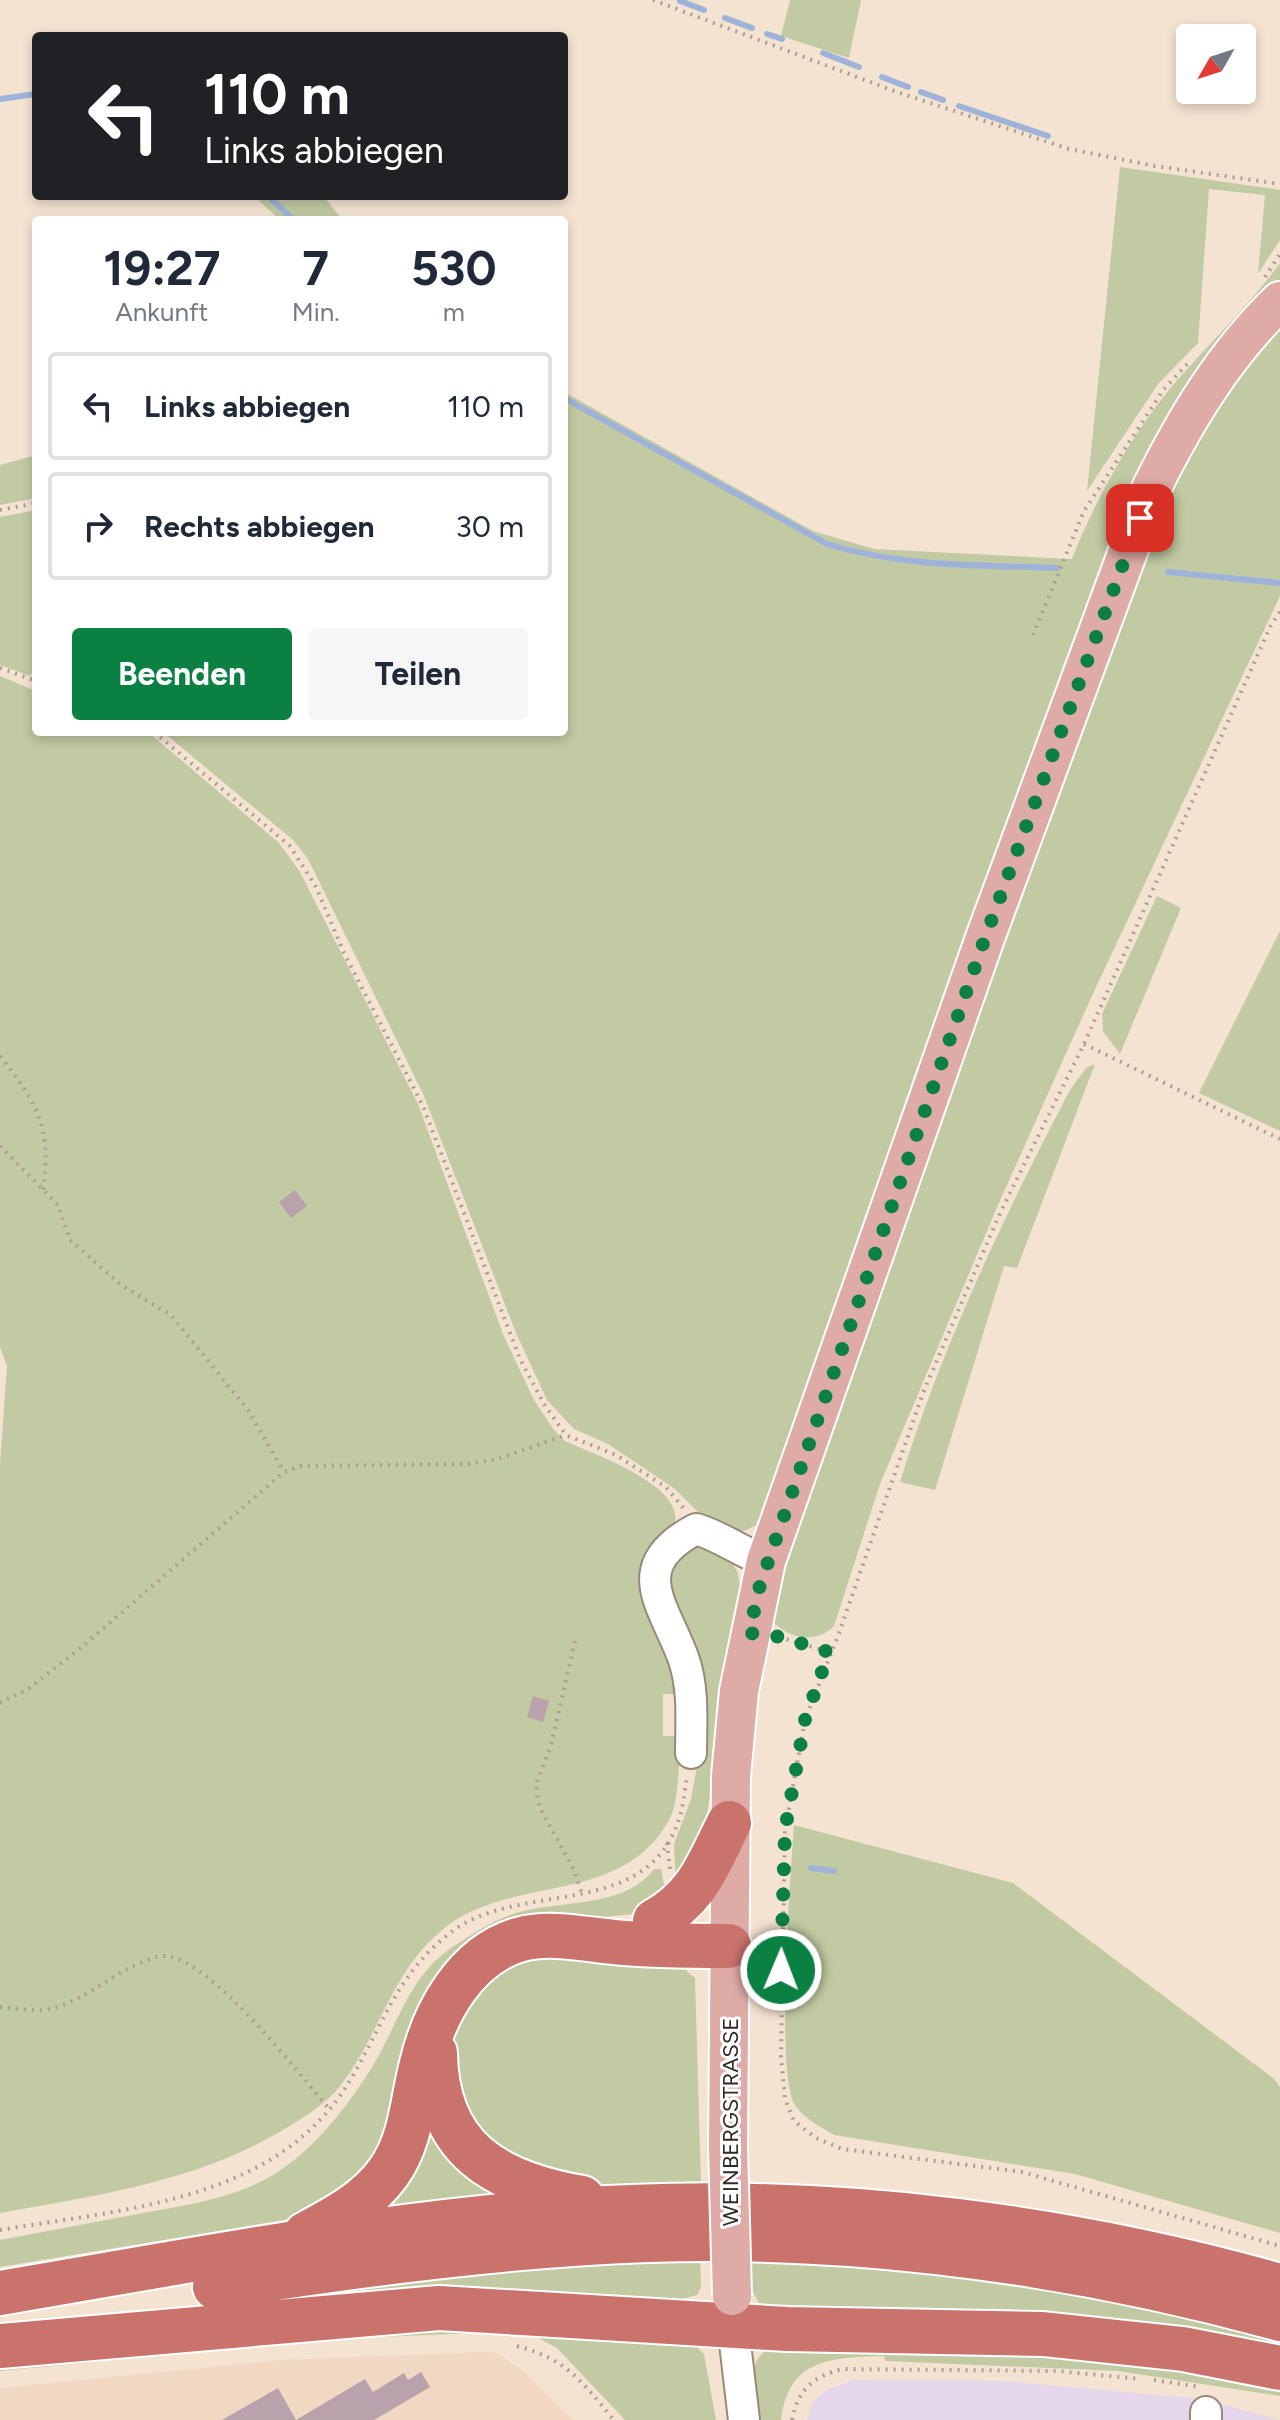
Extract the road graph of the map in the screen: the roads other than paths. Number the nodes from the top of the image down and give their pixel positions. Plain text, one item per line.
1 (1280, 301) edge
2 (766, 1561) junction
3 (691, 1753) road end
4 (729, 1823) junction
5 (655, 1921) junction
6 (729, 1932) junction
7 (568, 1936) junction
8 (434, 2030) junction
9 (627, 2207) junction
10 (287, 2244) junction
11 (1280, 2286) edge
12 (0, 2293) edge
13 (732, 2311) junction
14 (1280, 2319) edge
15 (0, 2323) edge
16 (0, 2346) edge
17 (1280, 2368) edge
18 (744, 2420) edge

1 - 2 main road, WEINBERGSTRASSE
2 - 3 street
2 - 4 main road, WEINBERGSTRASSE
4 - 5 highway
4 - 6 main road, WEINBERGSTRASSE
5 - 6 highway
5 - 7 highway
6 - 7 highway
6 - 13 main road, WEINBERGSTRASSE, bridge
7 - 8 highway
8 - 9 highway
8 - 10 highway
9 - 10 highway
9 - 11 highway
10 - 12 highway
13 - 16 highway
13 - 17 highway
13 - 18 street, WEINBERGSTRASSE
14 - 15 highway

